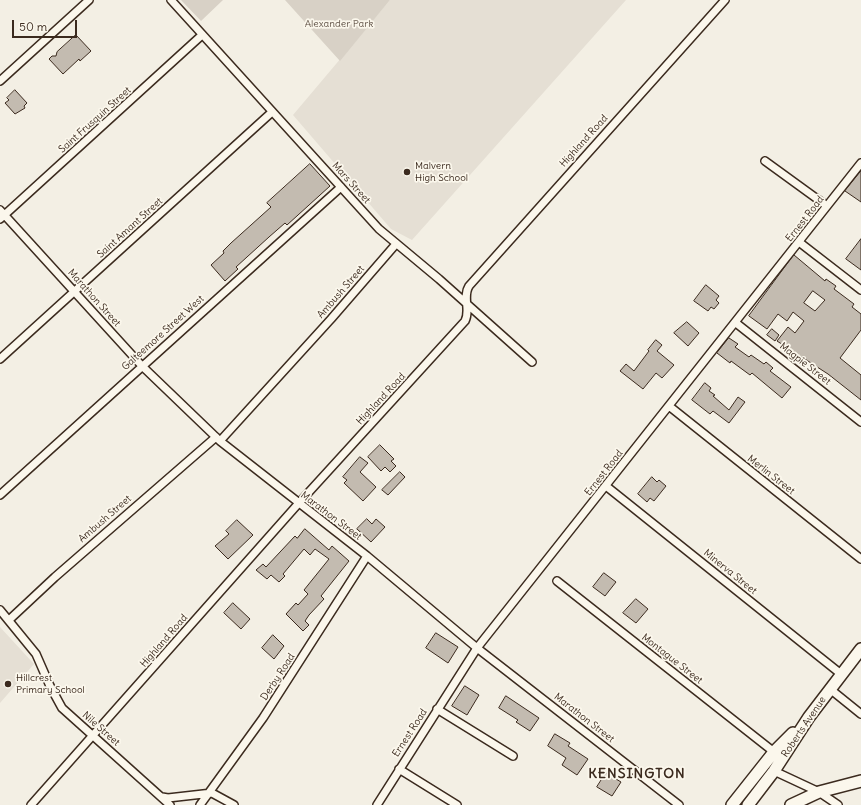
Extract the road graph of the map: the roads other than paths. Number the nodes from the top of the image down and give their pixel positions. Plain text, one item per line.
1 (89, 0) edge
2 (171, 0) edge
3 (725, 0) edge
4 (202, 35) junction
5 (0, 81) edge
6 (272, 112) junction
7 (765, 161) dead end
8 (861, 163) edge
9 (341, 187) junction
10 (827, 206) junction
11 (2, 215) edge
12 (799, 242) junction
13 (396, 244) junction
14 (861, 290) edge
15 (74, 292) junction
16 (466, 303) junction
17 (736, 322) junction
18 (0, 359) edge
19 (532, 362) dead end
20 (142, 366) junction
21 (669, 406) junction
22 (861, 422) edge
23 (218, 439) junction
24 (606, 486) junction
25 (0, 495) edge
26 (298, 504) junction
27 (367, 556) junction
28 (861, 559) edge
29 (557, 581) dead end
30 (0, 610) edge
31 (9, 620) junction
32 (477, 648) junction
33 (861, 649) edge
34 (841, 674) junction
35 (830, 689) junction
36 (437, 709) junction
37 (861, 714) edge
38 (808, 716) junction
39 (94, 736) junction
40 (774, 752) junction
41 (513, 756) dead end
42 (399, 769) junction
43 (774, 771) junction
44 (861, 781) edge
45 (819, 792) junction
46 (208, 793) junction
47 (162, 797) junction
48 (31, 805) edge
49 (170, 805) edge
50 (200, 805) edge
51 (234, 805) edge
52 (377, 805) edge
53 (457, 805) edge
54 (679, 805) edge
55 (732, 805) edge
56 (748, 805) edge
57 (791, 805) edge
58 (838, 805) edge

1 - 5 street
2 - 4 street, Mars Street
3 - 16 street, Highland Road
4 - 6 street, Mars Street
4 - 11 street, Saint Frusquin Street
6 - 9 street, Mars Street
6 - 15 street, Saint Amant Street
7 - 10 street
8 - 10 street, Ernest Road
9 - 13 street, Mars Street
9 - 20 street, Galteemore Street West
10 - 12 street, Ernest Road
11 - 15 street, Marathon Street
12 - 14 street
12 - 17 street, Ernest Road
13 - 16 street, Mars Street
13 - 23 street, Ambush Street
15 - 18 street, Saint Amant Street
15 - 20 street, Marathon Street
16 - 19 street, Mars Street
16 - 26 street, Highland Road
17 - 21 street, Ernest Road
17 - 22 street, Magpie Street
20 - 23 street, Marathon Street
20 - 25 street, Galteemore Street West
21 - 24 street, Ernest Road
21 - 28 street, Merlin Street
23 - 26 street, Marathon Street
23 - 31 street, Ambush Street
24 - 32 street, Ernest Road
24 - 34 street, Minerva Street
26 - 27 street, Marathon Street
26 - 39 street, Highland Road
27 - 32 street, Marathon Street
27 - 46 street, Derby Road
29 - 40 street, Montague Street
30 - 31 street, Nile Street
31 - 39 street, Nile Street
32 - 36 street, Ernest Road
32 - 54 street, Marathon Street
33 - 34 main road, Roberts Avenue
34 - 35 main road, Roberts Avenue
35 - 37 street
35 - 38 main road, Roberts Avenue
36 - 41 street
36 - 42 street, Ernest Road
38 - 40 main road
38 - 43 main road, Roberts Avenue
39 - 47 street, Nile Street
39 - 48 street, Highland Road
40 - 55 main road
42 - 52 street, Ernest Road
42 - 53 street
43 - 45 street
43 - 56 main road, Roberts Avenue
44 - 45 main road
45 - 57 main road
45 - 58 street
46 - 47 street
46 - 50 street, Derby Road
46 - 51 street
47 - 49 street, Nile Street

